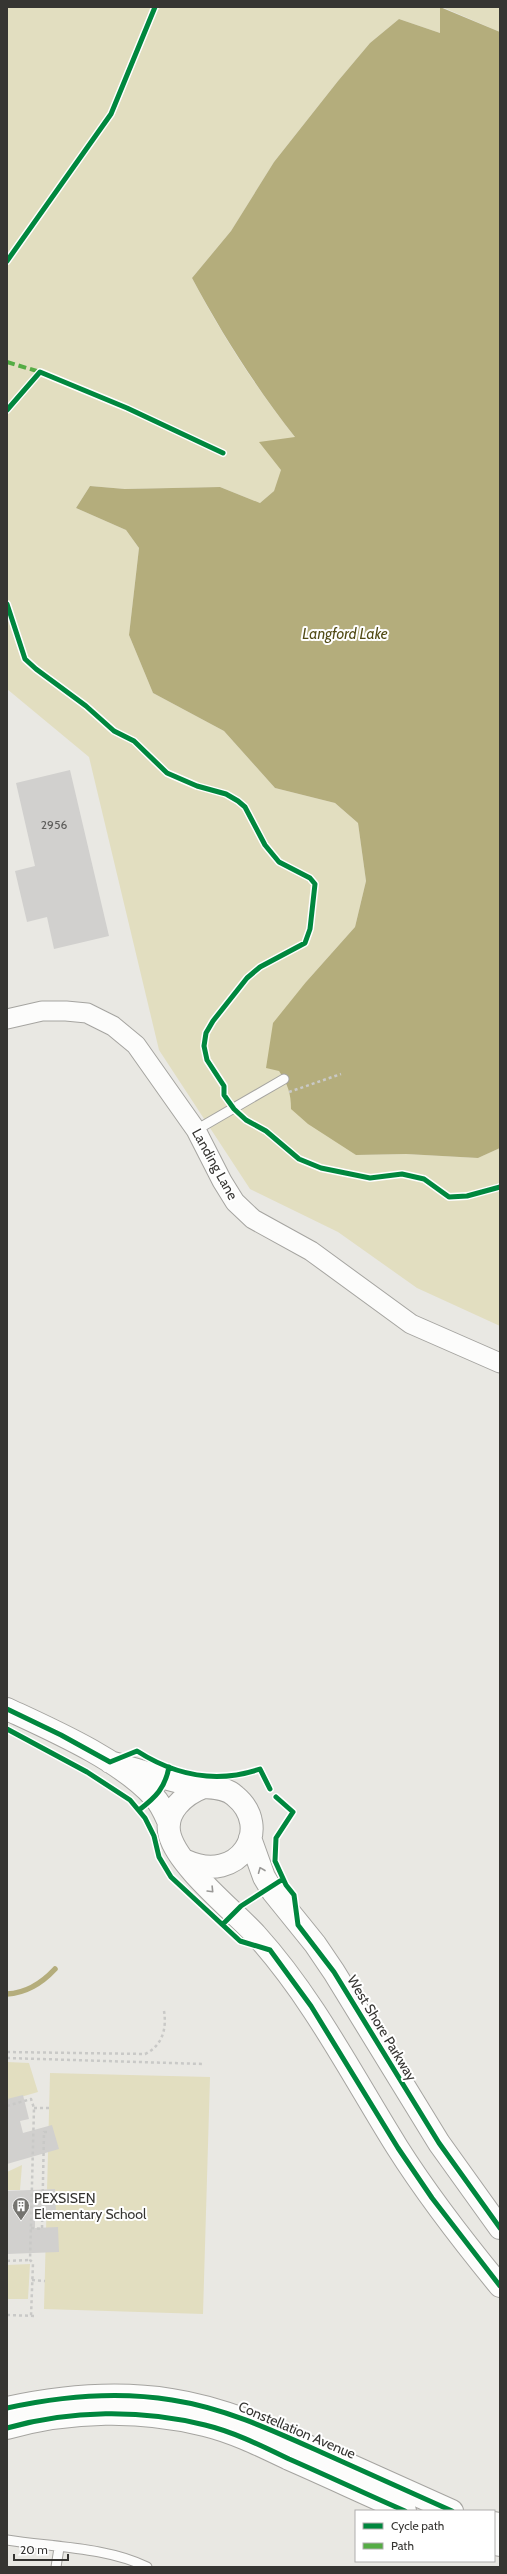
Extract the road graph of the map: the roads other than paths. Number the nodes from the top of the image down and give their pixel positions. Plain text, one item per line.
1 (7, 1019) edge
2 (284, 1079) dead end
3 (196, 1130) junction
4 (500, 1363) edge
5 (7, 1709) edge
6 (110, 1762) junction
7 (204, 1787) junction
8 (169, 1823) junction
9 (250, 1838) junction
10 (186, 1861) junction
11 (500, 2228) edge
12 (500, 2286) edge
13 (7, 2408) edge
14 (7, 2428) edge
15 (403, 2510) edge
16 (450, 2510) edge
17 (7, 2540) edge
18 (59, 2548) junction
19 (56, 2567) edge
20 (147, 2567) edge

1 - 3 street, Landing Lane
2 - 3 lane
3 - 4 street, Landing Lane
5 - 6 main road
6 - 7 main road
6 - 8 main road
7 - 8 main road
7 - 9 main road
8 - 10 main road
9 - 10 main road
11 -> 9 main road, West Shore Parkway
10 -> 12 main road
13 - 16 main road, Constellation Avenue
14 - 15 main road, Constellation Avenue
17 - 18 lane
18 - 19 lane
18 - 20 lane

